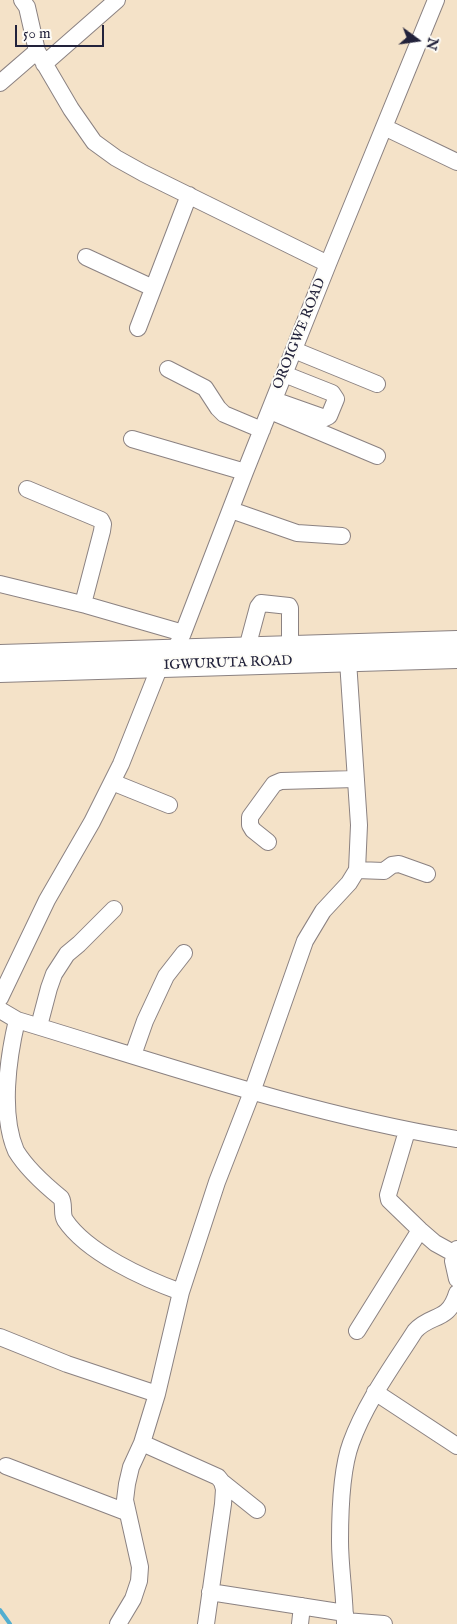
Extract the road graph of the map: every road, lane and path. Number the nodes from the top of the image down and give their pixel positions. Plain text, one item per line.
1 (117, 0) edge
2 (436, 0) edge
3 (28, 2) edge
4 (40, 58) junction
5 (0, 83) edge
6 (384, 127) junction
7 (457, 162) edge
8 (189, 196) junction
9 (86, 257) dead end
10 (328, 264) junction
11 (154, 288) junction
12 (138, 328) dead end
13 (294, 350) junction
14 (168, 369) dead end
15 (284, 374) junction
16 (306, 383) junction
17 (376, 384) dead end
18 (272, 405) junction
19 (296, 408) junction
20 (262, 430) junction
21 (132, 439) dead end
22 (377, 456) dead end
23 (245, 472) junction
24 (28, 488) dead end
25 (231, 510) junction
26 (342, 536) dead end
27 (0, 584) edge
28 (86, 604) junction
29 (179, 641) junction
30 (457, 641) edge
31 (290, 646) junction
32 (247, 648) junction
33 (0, 655) edge
34 (457, 658) edge
35 (348, 661) junction
36 (160, 666) junction
37 (0, 672) edge
38 (356, 779) junction
39 (112, 782) junction
40 (169, 805) dead end
41 (268, 842) dead end
42 (357, 870) junction
43 (427, 874) dead end
44 (114, 909) dead end
45 (184, 953) dead end
46 (0, 998) edge
47 (0, 1010) edge
48 (18, 1020) junction
49 (39, 1026) junction
50 (133, 1055) junction
51 (252, 1092) junction
52 (407, 1131) junction
53 (457, 1139) edge
54 (420, 1230) junction
55 (456, 1251) edge
56 (457, 1279) edge
57 (181, 1292) junction
58 (457, 1293) edge
59 (357, 1331) dead end
60 (0, 1337) edge
61 (375, 1392) junction
62 (157, 1394) junction
63 (142, 1443) junction
64 (457, 1446) edge
65 (6, 1466) dead end
66 (222, 1482) junction
67 (257, 1510) dead end
68 (126, 1512) junction
69 (210, 1592) junction
70 (302, 1606) junction
71 (345, 1619) edge
72 (118, 1624) edge
73 (206, 1624) edge
74 (300, 1624) edge
75 (384, 1624) edge

1 - 4 street
2 - 6 street, OROIGWE ROAD
3 - 4 street
4 - 5 street
4 - 8 street
6 - 7 street
6 - 10 street, OROIGWE ROAD
8 - 10 street
8 - 11 street
9 - 11 street
10 - 13 street, OROIGWE ROAD
11 - 12 street
13 - 15 street, OROIGWE ROAD
13 - 17 street
14 - 20 street
15 - 16 street
15 - 18 street, OROIGWE ROAD
16 - 19 street
16 - 19 street
18 - 19 street
18 - 20 street, OROIGWE ROAD
18 - 22 street
20 - 23 street, OROIGWE ROAD
21 - 23 street
23 - 25 street, OROIGWE ROAD
24 - 28 street
25 - 26 street
25 - 29 street, OROIGWE ROAD
27 - 28 street
28 - 29 street
29 - 32 main road, IGWURUTA ROAD
29 - 33 main road, IGWURUTA ROAD
29 - 36 street, OROIGWE ROAD
30 - 31 main road, IGWURUTA ROAD
31 - 32 main road, IGWURUTA ROAD
31 - 32 street
34 - 35 main road, IGWURUTA ROAD
35 - 36 main road, IGWURUTA ROAD
35 - 38 street
36 - 37 main road, IGWURUTA ROAD
36 - 39 street
38 - 41 street
38 - 42 street
39 - 40 street
39 - 46 street
42 - 43 street
42 - 51 street
44 - 49 street
45 - 50 street
47 - 48 street
48 - 49 street
48 - 57 street
49 - 50 street
50 - 51 street
51 - 52 street
51 - 57 street
52 - 53 street
52 - 54 street
54 - 55 street
54 - 59 street
55 - 56 street
57 - 62 street
58 - 61 street
60 - 62 street
61 - 64 street
61 - 71 street
62 - 63 street
63 - 66 street
63 - 68 street
65 - 68 street
66 - 67 street
66 - 69 street
68 - 72 street
69 - 70 street
69 - 73 street
70 - 71 street
70 - 74 street
71 - 75 street

